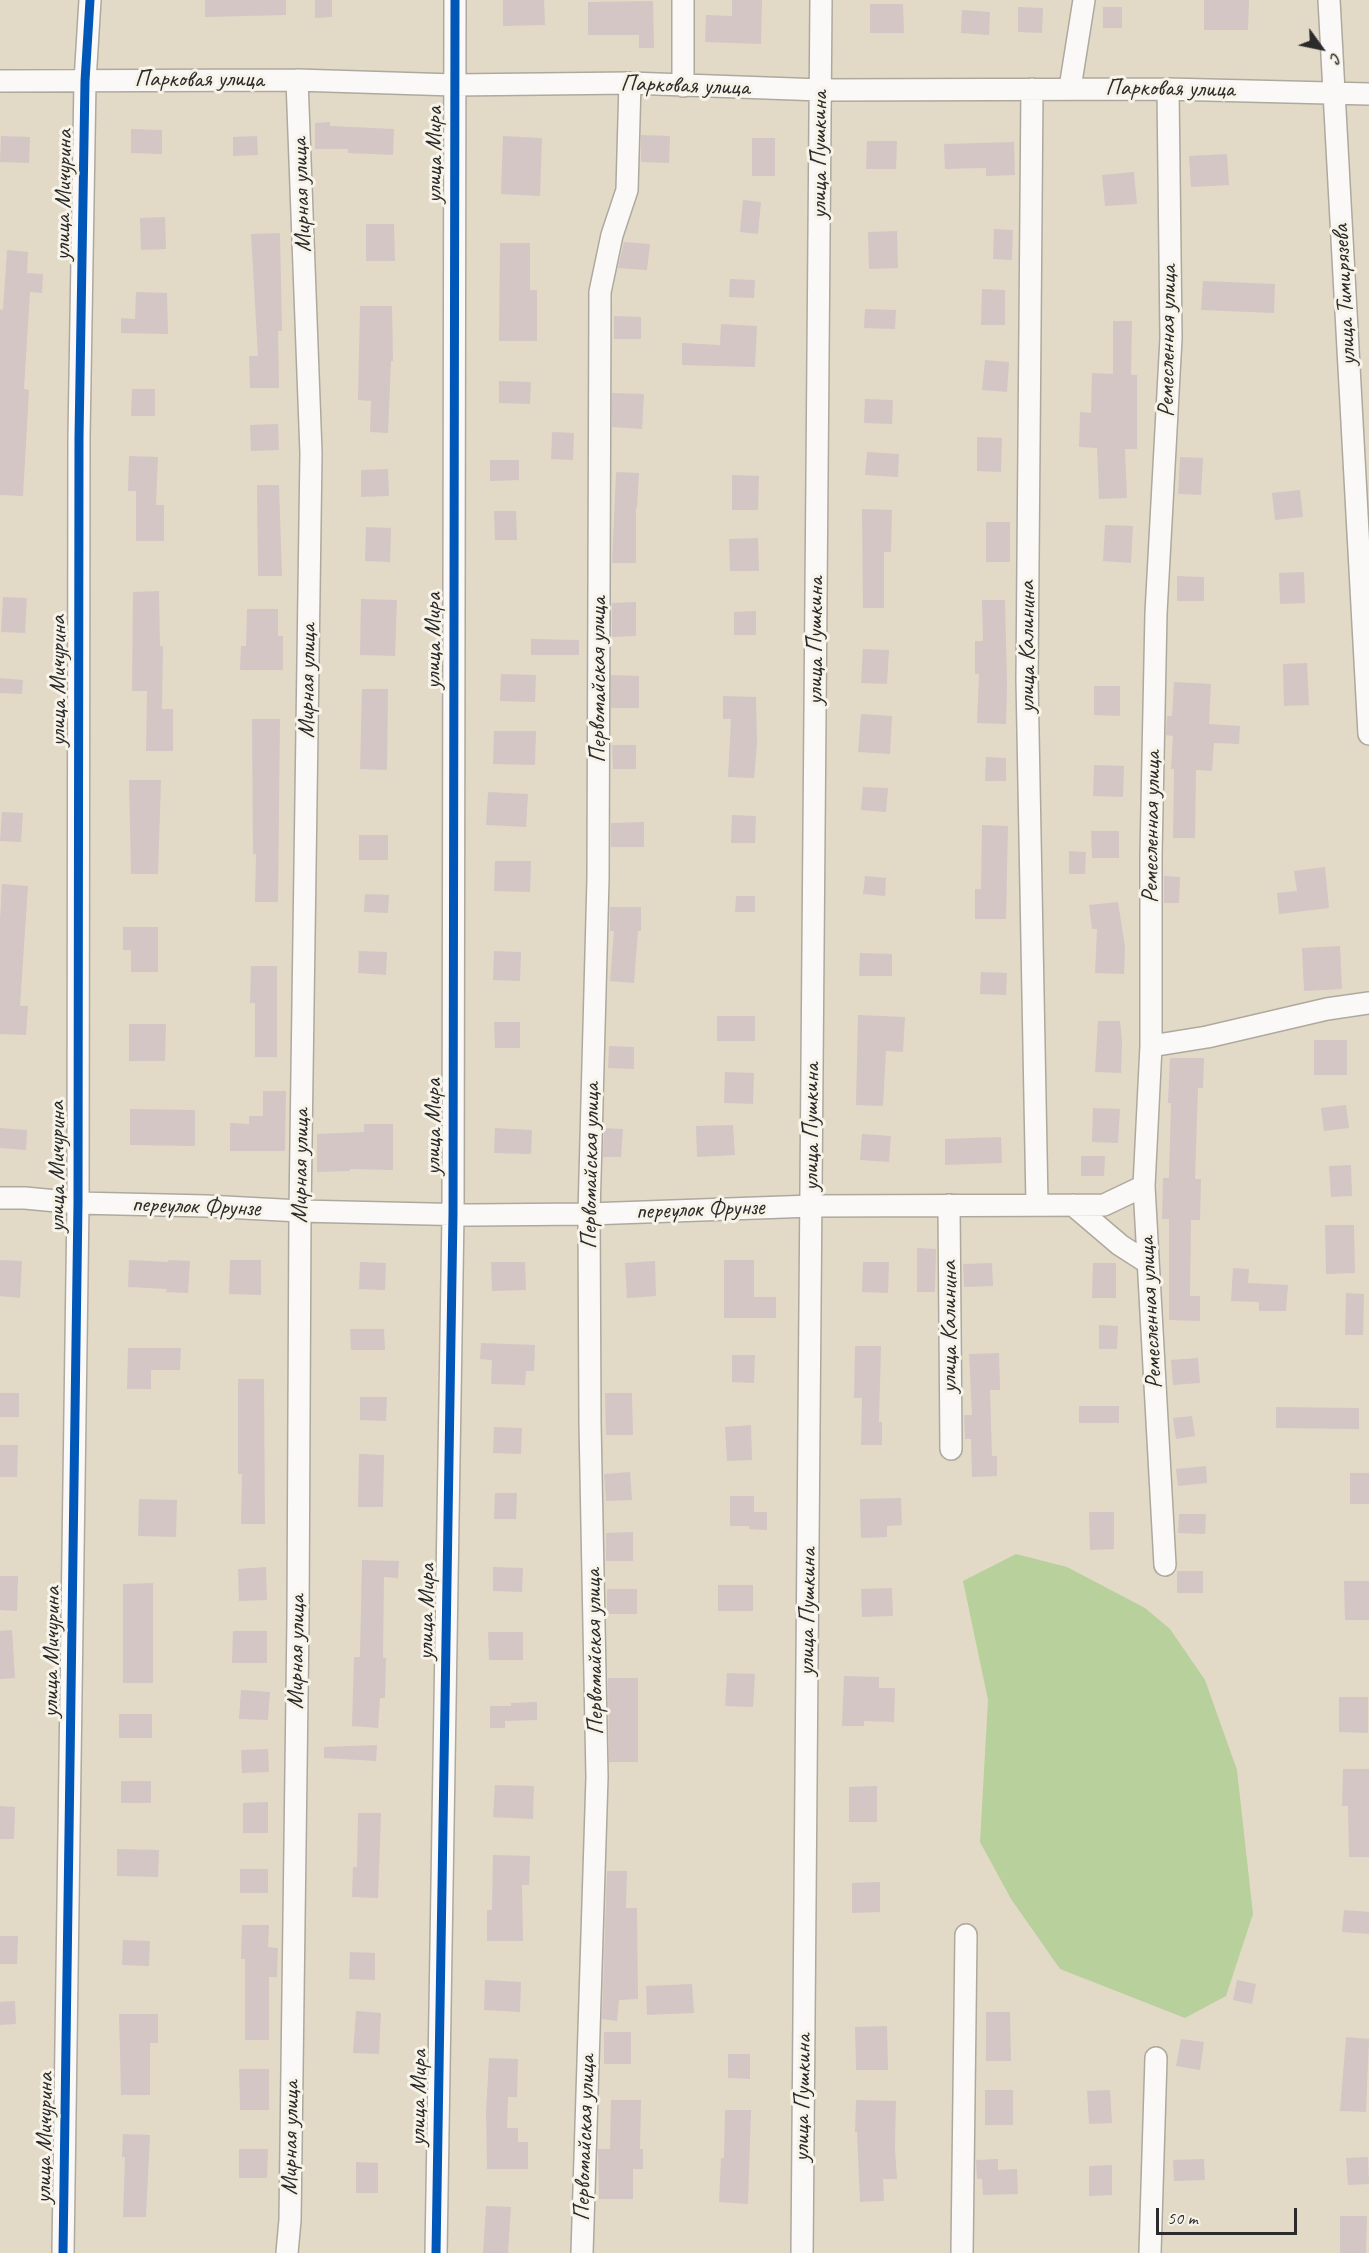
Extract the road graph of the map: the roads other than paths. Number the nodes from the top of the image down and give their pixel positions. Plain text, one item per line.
1 (90, 0) edge
2 (455, 0) edge
3 (683, 0) edge
4 (821, 0) edge
5 (1084, 0) edge
6 (1329, 0) edge
7 (297, 80) junction
8 (0, 81) edge
9 (85, 81) junction
10 (630, 84) junction
11 (454, 85) junction
12 (683, 86) junction
13 (1070, 88) junction
14 (1032, 89) junction
15 (1168, 89) junction
16 (821, 90) junction
17 (1334, 93) junction
18 (1369, 94) edge
19 (1369, 734) edge
20 (1369, 1003) edge
21 (1150, 1046) junction
22 (1144, 1186) junction
23 (0, 1198) edge
24 (78, 1203) junction
25 (1037, 1204) junction
26 (1073, 1204) junction
27 (950, 1205) junction
28 (812, 1206) junction
29 (300, 1211) junction
30 (453, 1214) junction
31 (589, 1214) junction
32 (1148, 1263) junction
33 (951, 1449) dead end
34 (1166, 1565) dead end
35 (966, 1935) dead end
36 (1155, 2058) dead end
37 (63, 2253) edge
38 (287, 2253) edge
39 (436, 2253) edge
40 (582, 2253) edge
41 (802, 2253) edge
42 (962, 2253) edge
43 (1150, 2253) edge

1 - 9 street, улица Мичурина
2 - 11 street, улица Мира
3 - 12 street
4 - 16 street, улица Пушкина
5 - 13 street
6 - 17 street, улица Тимирязева
7 - 9 street, Парковая улица
7 - 11 street, Парковая улица
7 - 29 street, Мирная улица
8 - 9 street, Парковая улица
9 - 24 street, улица Мичурина
10 - 11 street, Парковая улица
10 - 12 street, Парковая улица
10 - 31 street, Первомайская улица
11 - 30 street, улица Мира
12 - 16 street, Парковая улица
13 - 14 street, Парковая улица
13 - 15 street, Парковая улица
14 - 16 street, Парковая улица
14 - 25 street, улица Калинина
15 - 17 street, Парковая улица
15 - 21 street, Ремесленная улица
16 - 28 street, улица Пушкина
17 - 18 street, Парковая улица
17 - 19 street, улица Тимирязева
20 - 21 street
21 - 22 street, Ремесленная улица
22 - 26 street, переулок Фрунзе
22 - 32 street, Ремесленная улица
23 - 24 street, переулок Фрунзе
24 - 29 street, переулок Фрунзе
24 - 37 street, улица Мичурина
25 - 26 street, переулок Фрунзе
25 - 27 street, переулок Фрунзе
26 - 32 street
27 - 28 street, переулок Фрунзе
27 - 33 street, улица Калинина
28 - 31 street, переулок Фрунзе
28 - 41 street, улица Пушкина
29 - 30 street, переулок Фрунзе
29 - 38 street, Мирная улица
30 - 31 street, переулок Фрунзе
30 - 39 street, улица Мира
31 - 40 street, Первомайская улица
32 - 34 street, Ремесленная улица
35 - 42 street
36 - 43 street

